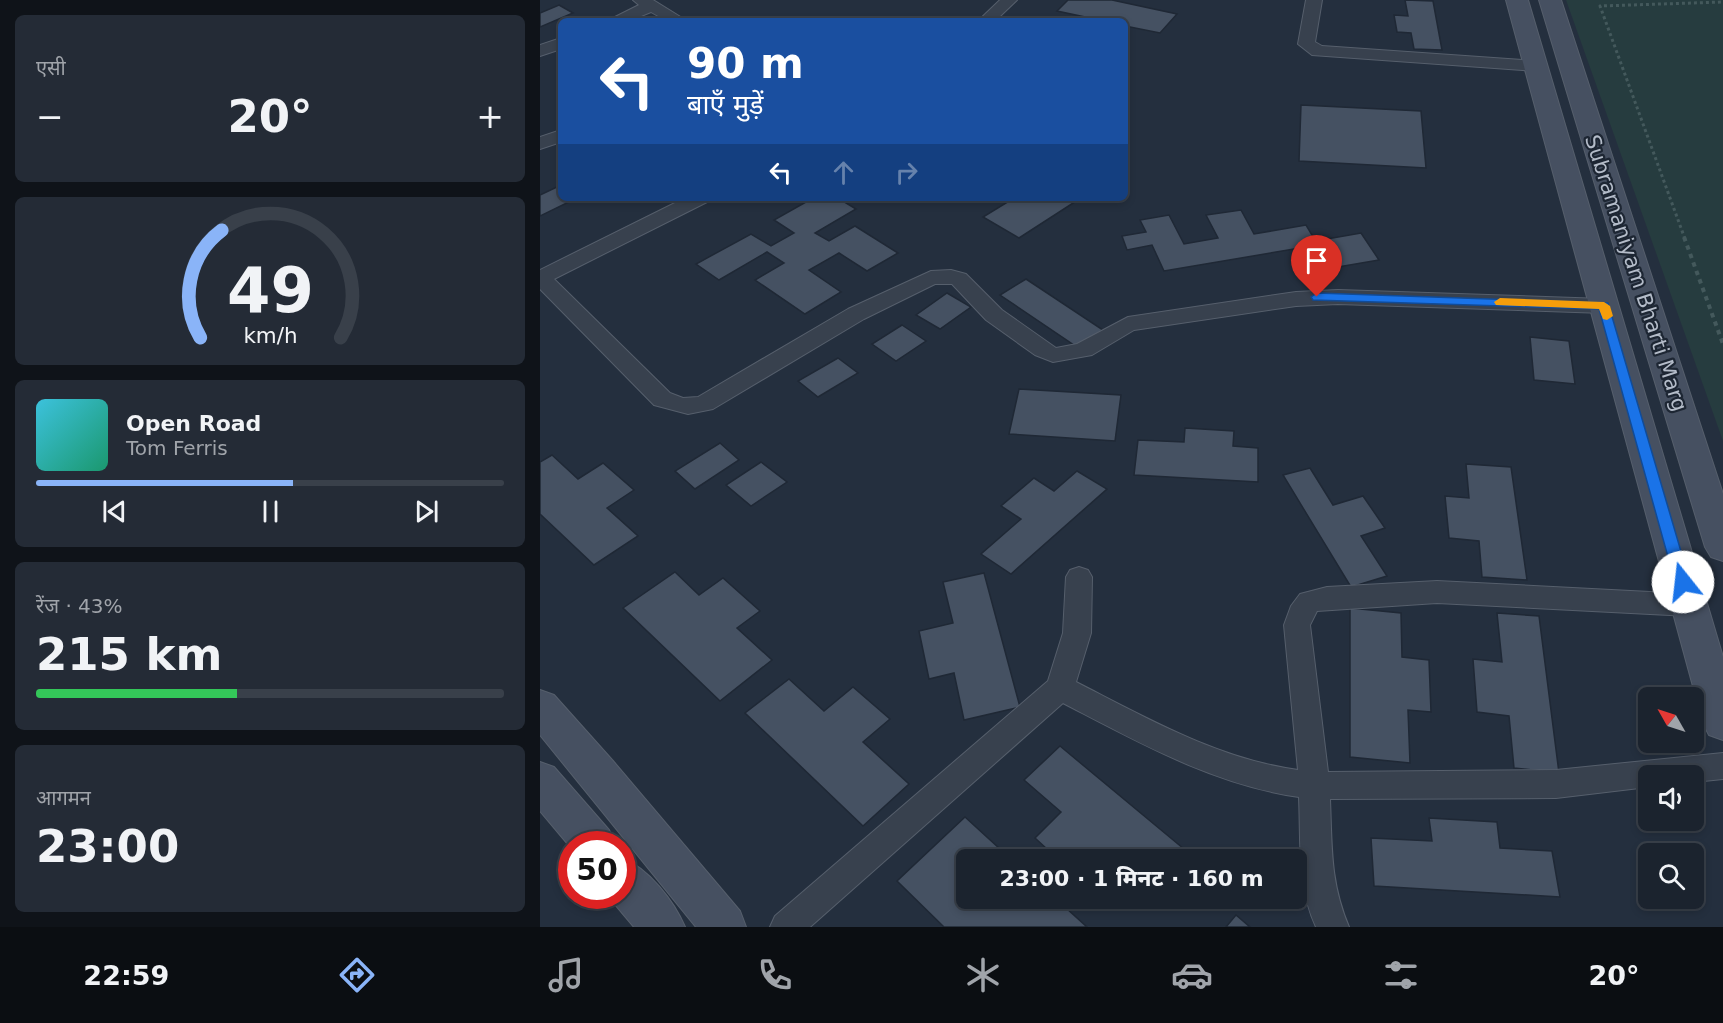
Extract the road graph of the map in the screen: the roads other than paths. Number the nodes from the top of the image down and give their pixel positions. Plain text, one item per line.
1 (1009, 0) edge
2 (1314, 0) edge
3 (1517, 0) edge
4 (1550, 0) edge
5 (647, 3) edge
6 (620, 18) edge
7 (674, 18) edge
8 (989, 18) edge
9 (558, 44) edge
10 (540, 51) edge
11 (1536, 66) junction
12 (558, 136) edge
13 (540, 144) edge
14 (694, 201) edge
15 (540, 278) edge
16 (1604, 306) junction
17 (1717, 512) edge
18 (1723, 547) edge
19 (1079, 578) dead end
20 (1689, 605) junction
21 (1060, 688) junction
22 (540, 707) edge
23 (1723, 723) edge
24 (1723, 766) edge
25 (540, 780) edge
26 (1314, 786) junction
27 (583, 831) edge
28 (636, 895) edge
29 (663, 927) edge
30 (724, 927) edge
31 (786, 927) edge
32 (1333, 927) edge

1 - 8 street
2 - 11 street
3 - 11 main road, Subramaniyam Bharti Marg
4 - 17 main road, Subramaniyam Bharti Marg
5 - 6 street
5 - 7 street
9 - 10 street
11 - 16 main road, Subramaniyam Bharti Marg
12 - 13 street
14 - 15 street
15 - 16 street
16 - 20 main road, Subramaniyam Bharti Marg
17 - 18 main road, Subramaniyam Bharti Marg
19 - 21 street
20 - 23 main road, Subramaniyam Bharti Marg
20 - 26 street
21 - 26 street
21 - 31 street
22 - 30 main road
24 - 26 street
25 - 27 main road
26 - 32 street
28 - 29 main road

